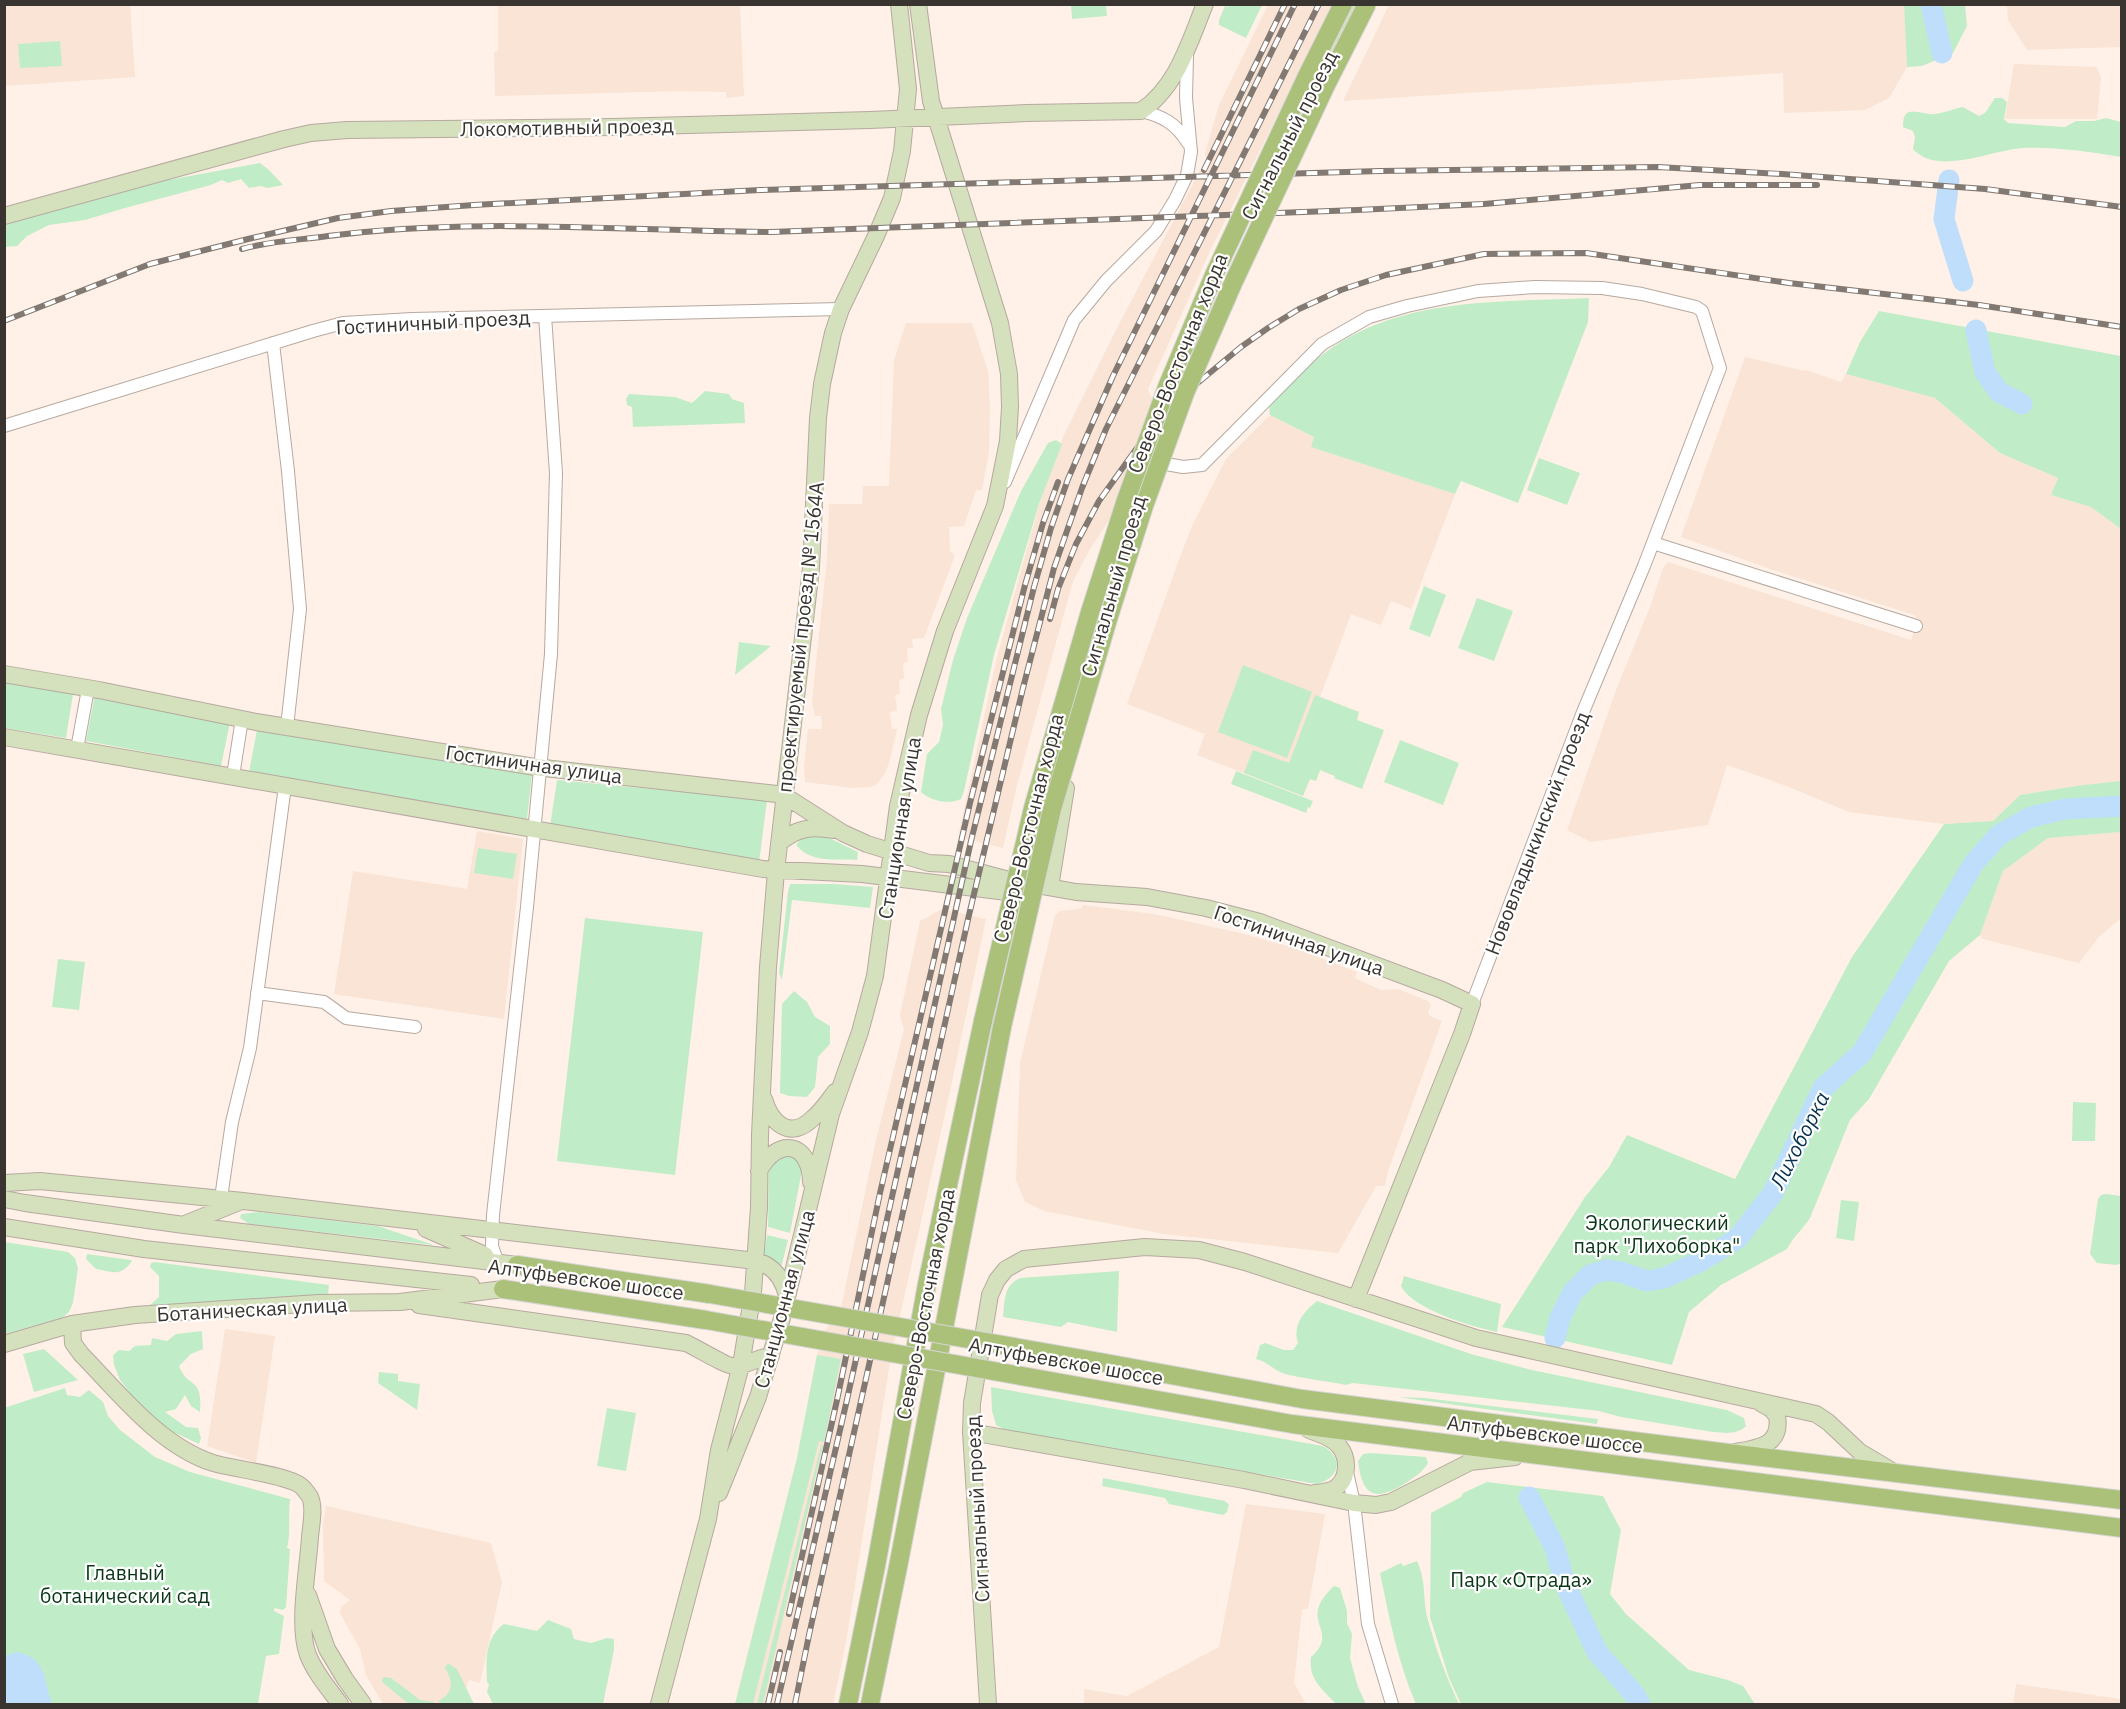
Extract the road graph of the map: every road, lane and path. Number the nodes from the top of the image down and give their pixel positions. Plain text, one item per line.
1 (899, 4) edge
2 (918, 4) edge
3 (1204, 4) edge
4 (1343, 4) edge
5 (1356, 4) edge
6 (1367, 4) edge
7 (1188, 49) junction
8 (1141, 111) junction
9 (936, 117) junction
10 (906, 118) junction
11 (1190, 146) junction
12 (4, 216) edge
13 (841, 309) junction
14 (545, 316) junction
15 (273, 343) junction
16 (4, 426) edge
17 (1151, 461) junction
18 (995, 506) junction
19 (1653, 543) junction
20 (1916, 626) dead end
21 (4, 674) edge
22 (88, 689) junction
23 (242, 719) junction
24 (287, 727) junction
25 (4, 737) edge
26 (77, 749) junction
27 (540, 768) junction
28 (233, 776) junction
29 (285, 786) junction
30 (785, 796) junction
31 (534, 829) junction
32 (843, 832) junction
33 (779, 843) junction
34 (893, 852) junction
35 (776, 871) junction
36 (815, 872) junction
37 (889, 878) junction
38 (1050, 887) junction
39 (257, 993) junction
40 (1472, 1004) junction
41 (415, 1027) dead end
42 (762, 1085) junction
43 (840, 1087) junction
44 (759, 1171) junction
45 (4, 1172) edge
46 (40, 1181) junction
47 (4, 1184) edge
48 (811, 1195) junction
49 (4, 1198) edge
50 (221, 1198) junction
51 (243, 1201) junction
52 (393, 1218) junction
53 (184, 1225) junction
54 (4, 1227) edge
55 (492, 1232) junction
56 (496, 1258) junction
57 (756, 1261) junction
58 (517, 1264) junction
59 (388, 1277) junction
60 (503, 1289) junction
61 (442, 1296) junction
62 (787, 1296) junction
63 (1356, 1299) junction
64 (400, 1302) junction
65 (479, 1313) junction
66 (72, 1324) junction
67 (4, 1344) edge
68 (771, 1356) junction
69 (741, 1365) junction
70 (1758, 1402) junction
71 (1292, 1424) junction
72 (971, 1432) junction
73 (1728, 1453) junction
74 (1534, 1455) junction
75 (1346, 1467) junction
76 (1893, 1472) junction
77 (1311, 1494) junction
78 (2121, 1500) edge
79 (1354, 1503) junction
80 (708, 1519) junction
81 (2121, 1528) edge
82 (306, 1588) junction
83 (340, 1704) edge
84 (363, 1704) edge
85 (659, 1704) edge
86 (848, 1704) edge
87 (870, 1704) edge
88 (988, 1704) edge
89 (1392, 1704) edge

1 - 10 main road, проектируемый проезд № 1564А
2 - 9 main road
3 - 7 main road, Станционная улица
4 - 86 main road, Северо-Восточная хорда, bridge
5 - 17 main road, Сигнальный проезд
6 - 87 main road, Северо-Восточная хорда, bridge
7 - 8 main road
7 - 11 street, Станционная улица
8 - 9 main road, Локомотивный проезд
8 - 11 street, Локомотивный проезд
9 - 10 main road, Локомотивный проезд
9 - 18 main road
10 - 12 main road, Локомотивный проезд
10 - 13 main road, проектируемый проезд № 1564А
11 - 18 street, Станционная улица
13 - 14 street, Гостиничный проезд
13 - 30 main road, проектируемый проезд № 1564А
14 - 15 street, Гостиничный проезд
14 - 27 street
15 - 16 street, Гостиничный проезд
15 - 24 street
17 - 19 street, Нововладыкинский проезд
17 - 38 main road, Сигнальный проезд
18 - 34 main road, Станционная улица
19 - 20 street
19 - 40 street, Нововладыкинский проезд
21 - 22 main road, Гостиничная улица
22 - 23 main road, Гостиничная улица
22 - 26 street
23 - 24 main road, Гостиничная улица
23 - 28 street
24 - 27 main road, Гостиничная улица
25 - 26 main road, Гостиничная улица
26 - 28 main road, Гостиничная улица
27 - 30 main road, Гостиничная улица
27 - 31 street
28 - 29 main road, Гостиничная улица
29 - 31 main road, Гостиничная улица
29 - 39 street
30 - 32 main road, Гостиничная улица
30 - 33 main road, проектируемый проезд № 1564А
31 - 35 main road, Гостиничная улица
31 - 55 street
32 - 33 main road
32 - 34 main road, Гостиничная улица
33 - 35 main road, проектируемый проезд № 1564А
33 - 36 main road
34 - 37 main road, Станционная улица
34 - 38 main road, Гостиничная улица
35 - 36 main road, Гостиничная улица
35 - 42 main road, проектируемый проезд № 1564А
36 - 37 main road, Гостиничная улица
37 - 38 main road, Гостиничная улица
37 - 43 main road, Станционная улица
38 - 40 main road, Гостиничная улица
39 - 41 street
39 - 50 street
40 - 63 main road, Нововладыкинский проезд
42 - 43 main road
42 - 44 main road, Станционная улица
43 - 48 main road, Станционная улица
44 - 48 main road
44 - 57 main road, Станционная улица
45 - 46 main road
46 - 47 main road
46 - 50 main road
48 - 62 main road, Станционная улица
49 - 53 main road, Алтуфьевское шоссе
50 - 51 main road
51 - 52 main road
51 - 53 main road
52 - 55 main road
52 - 56 main road
53 - 58 main road, Алтуфьевское шоссе
54 - 59 main road, Алтуфьевское шоссе
55 - 56 street
55 - 57 main road
56 - 58 main road
57 - 62 main road
57 - 69 main road, Станционная улица
58 - 73 main road, Алтуфьевское шоссе, bridge
59 - 60 main road, Алтуфьевское шоссе
59 - 61 main road
60 - 61 main road, Ботаническая улица
60 - 71 main road, Алтуфьевское шоссе, bridge
61 - 64 main road, Ботаническая улица
61 - 65 main road
62 - 68 main road, Станционная улица
63 - 70 main road
63 - 72 main road, Сигнальный проезд
64 - 65 main road
64 - 66 main road, Ботаническая улица
65 - 69 main road
66 - 67 main road, Ботаническая улица
66 - 82 main road
68 - 69 main road
68 - 80 main road, Станционная улица
69 - 80 main road, Станционная улица
70 - 73 main road
70 - 76 main road
71 - 74 main road, Алтуфьевское шоссе
71 - 75 main road
72 - 77 main road
72 - 88 main road, Сигнальный проезд
73 - 76 main road, Алтуфьевское шоссе
74 - 79 main road
74 - 81 main road, Алтуфьевское шоссе
75 - 77 main road
75 - 79 street
76 - 78 main road, Алтуфьевское шоссе
77 - 79 main road
79 - 89 street
80 - 85 main road, Станционная улица
82 - 83 main road
82 - 84 main road

